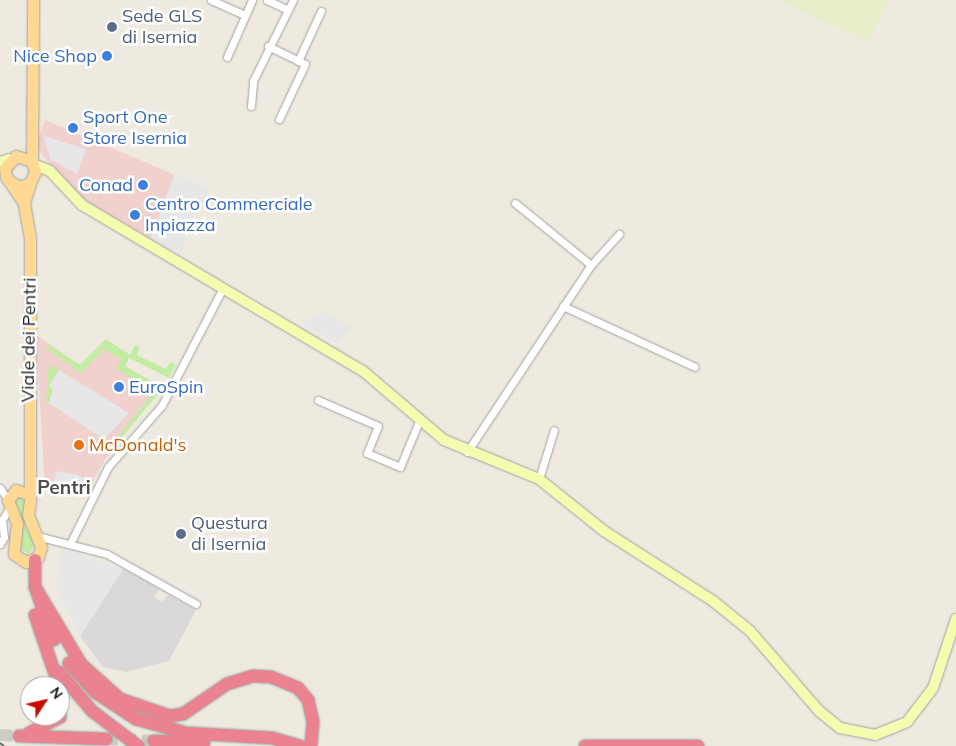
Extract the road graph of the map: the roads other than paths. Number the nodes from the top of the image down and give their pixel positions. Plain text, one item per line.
1 (33, 0) edge
2 (211, 0) edge
3 (252, 0) edge
4 (267, 0) edge
5 (292, 0) edge
6 (280, 3) edge
7 (288, 10) junction
8 (321, 11) dead end
9 (245, 15) junction
10 (268, 46) junction
11 (226, 57) dead end
12 (298, 61) junction
13 (251, 106) dead end
14 (279, 119) dead end
15 (29, 132) junction
16 (8, 160) edge
17 (32, 162) junction
18 (5, 177) edge
19 (56, 177) junction
20 (32, 180) junction
21 (24, 203) junction
22 (515, 203) dead end
23 (619, 234) dead end
24 (591, 265) junction
25 (223, 288) junction
26 (563, 306) junction
27 (695, 367) dead end
28 (318, 400) dead end
29 (420, 419) junction
30 (554, 430) dead end
31 (467, 452) junction
32 (539, 479) junction
33 (0, 487) edge
34 (16, 496) junction
35 (17, 523) junction
36 (3, 528) junction
37 (37, 536) junction
38 (53, 542) junction
39 (0, 544) edge
40 (70, 544) junction
41 (33, 558) junction
42 (34, 587) junction
43 (196, 604) dead end
44 (956, 619) edge
45 (953, 641) edge
46 (48, 655) junction
47 (56, 676) edge
48 (47, 726) edge
49 (48, 737) junction
50 (106, 739) tunnel mouth
51 (154, 741) dead end
52 (70, 746) edge
53 (138, 746) edge
54 (295, 746) edge
55 (300, 746) edge
56 (310, 746) edge
57 (585, 746) edge
58 (698, 746) edge

1 - 15 main road
2 - 9 street
3 - 9 street
4 - 6 street
5 - 7 street
6 - 7 street
7 - 10 street
8 - 12 street
9 - 11 street
10 - 12 street
10 - 13 street
12 - 14 street
15 - 16 main road
15 - 17 main road
16 - 17 main road
16 - 18 main road
17 - 19 street
17 - 20 main road
18 - 20 main road
18 - 21 main road, Viale dei Pentri
19 - 20 street
19 - 25 street
20 - 21 main road, Viale dei Pentri
21 - 34 main road, Viale dei Pentri
22 - 24 street
23 - 24 street
24 - 26 street
25 - 29 street
25 - 40 street
26 - 27 street
26 - 31 street
28 - 29 street
29 - 31 street
30 - 32 street
31 - 32 street
32 - 45 street
33 - 34 street
34 - 35 main road
34 - 36 street
34 - 37 main road, Viale dei Pentri
35 - 36 street
35 - 41 main road
36 - 39 street
37 - 38 street
37 - 41 main road, Viale dei Pentri
38 - 40 street
38 - 41 street
40 - 43 street
41 - 42 highway
41 - 46 highway
42 - 55 highway
42 - 56 highway
44 - 45 street
46 - 47 highway
46 - 53 highway
48 - 49 highway
49 - 50 highway
49 - 52 highway
51 - 54 highway
57 - 58 highway

